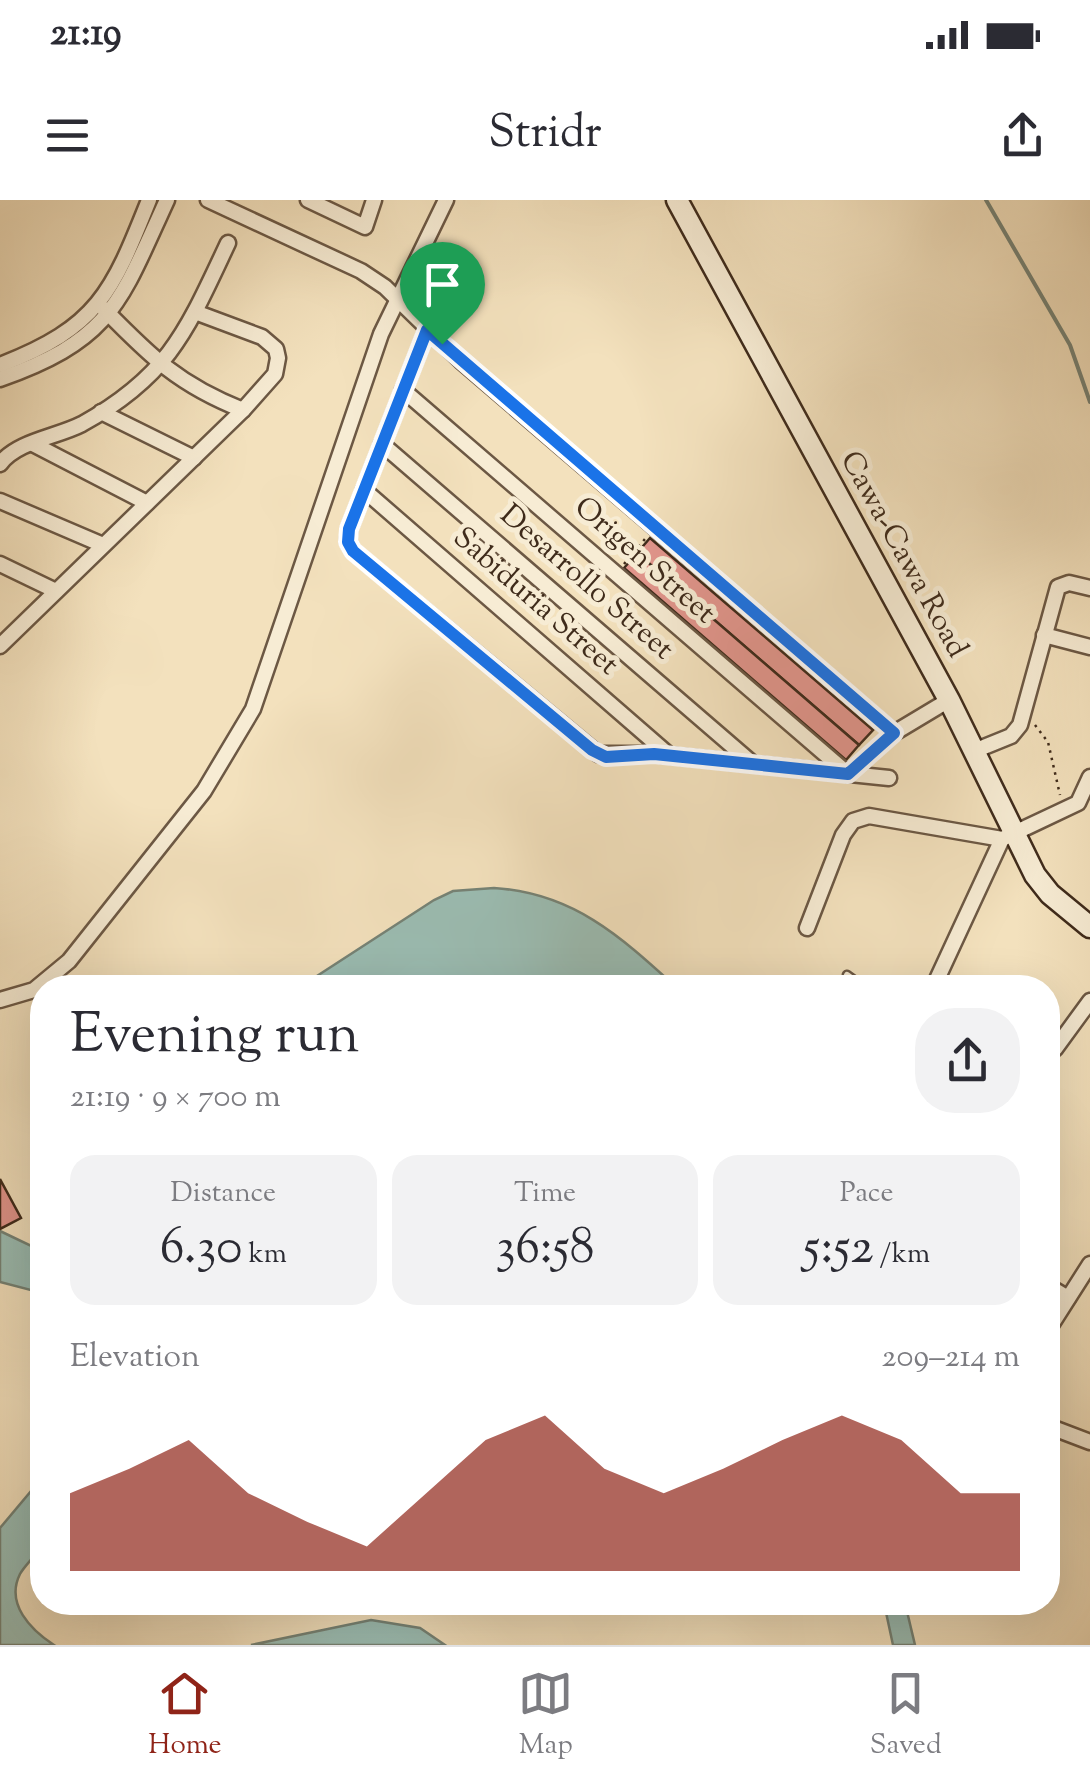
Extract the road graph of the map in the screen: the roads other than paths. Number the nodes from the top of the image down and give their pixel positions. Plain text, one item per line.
1 (149, 200) edge
2 (168, 200) edge
3 (208, 200) edge
4 (308, 200) edge
5 (374, 200) edge
6 (446, 200) edge
7 (677, 200) edge
8 (228, 243) dead end
9 (397, 298) junction
10 (104, 310) junction
11 (196, 312) junction
12 (427, 330) junction
13 (0, 366) edge
14 (160, 366) junction
15 (0, 379) edge
16 (404, 390) junction
17 (243, 410) junction
18 (101, 412) junction
19 (34, 444) junction
20 (382, 444) junction
21 (194, 458) junction
22 (0, 464) edge
23 (364, 490) junction
24 (0, 500) edge
25 (147, 503) junction
26 (103, 545) junction
27 (0, 564) edge
28 (1090, 588) edge
29 (56, 590) junction
30 (6, 630) edge
31 (1044, 636) junction
32 (0, 646) edge
33 (1090, 646) edge
34 (949, 700) junction
35 (894, 733) junction
36 (974, 752) junction
37 (669, 756) junction
38 (753, 764) junction
39 (848, 774) junction
40 (1090, 777) edge
41 (889, 778) dead end
42 (1008, 836) junction
43 (1090, 927) edge
44 (807, 928) dead end
45 (51, 975) edge
46 (939, 975) edge
47 (30, 991) edge
48 (0, 1000) edge
49 (1090, 1000) edge
50 (1060, 1042) edge
51 (1090, 1264) edge
52 (1060, 1293) edge
53 (1068, 1298) junction
54 (1060, 1311) edge
55 (1060, 1431) edge
56 (1090, 1442) edge

1 - 10 street
2 - 10 street
3 - 9 street
4 - 5 street
6 - 9 street
7 - 34 street, Cawa-Cawa Road
8 - 11 street
9 - 12 street
9 - 45 street
10 - 13 street
10 - 14 street
10 - 15 street
11 - 14 street
11 - 17 street
12 - 16 street
12 - 35 street
14 - 17 street
14 - 18 street
16 - 20 street
16 - 39 street, Origen Street
17 - 21 street
18 - 19 street
18 - 21 street
19 - 22 street
19 - 25 street
20 - 23 street
20 - 38 street, Desarrollo Street
21 - 25 street
23 - 37 street, Sabiduria Street
23 - 37 street
24 - 26 street
25 - 26 street
26 - 29 street
27 - 29 street
28 - 31 street
29 - 30 street
30 - 32 street
31 - 33 street
31 - 36 street
34 - 35 street
34 - 36 street, Cawa-Cawa Road
35 - 39 street
36 - 42 street, Cawa-Cawa Road
37 - 38 street
38 - 39 street
39 - 41 street
40 - 42 street
42 - 43 street, Cawa-Cawa Road
42 - 44 street
42 - 46 street
47 - 48 street
49 - 50 street
51 - 53 street
52 - 53 street
53 - 54 street
55 - 56 street

